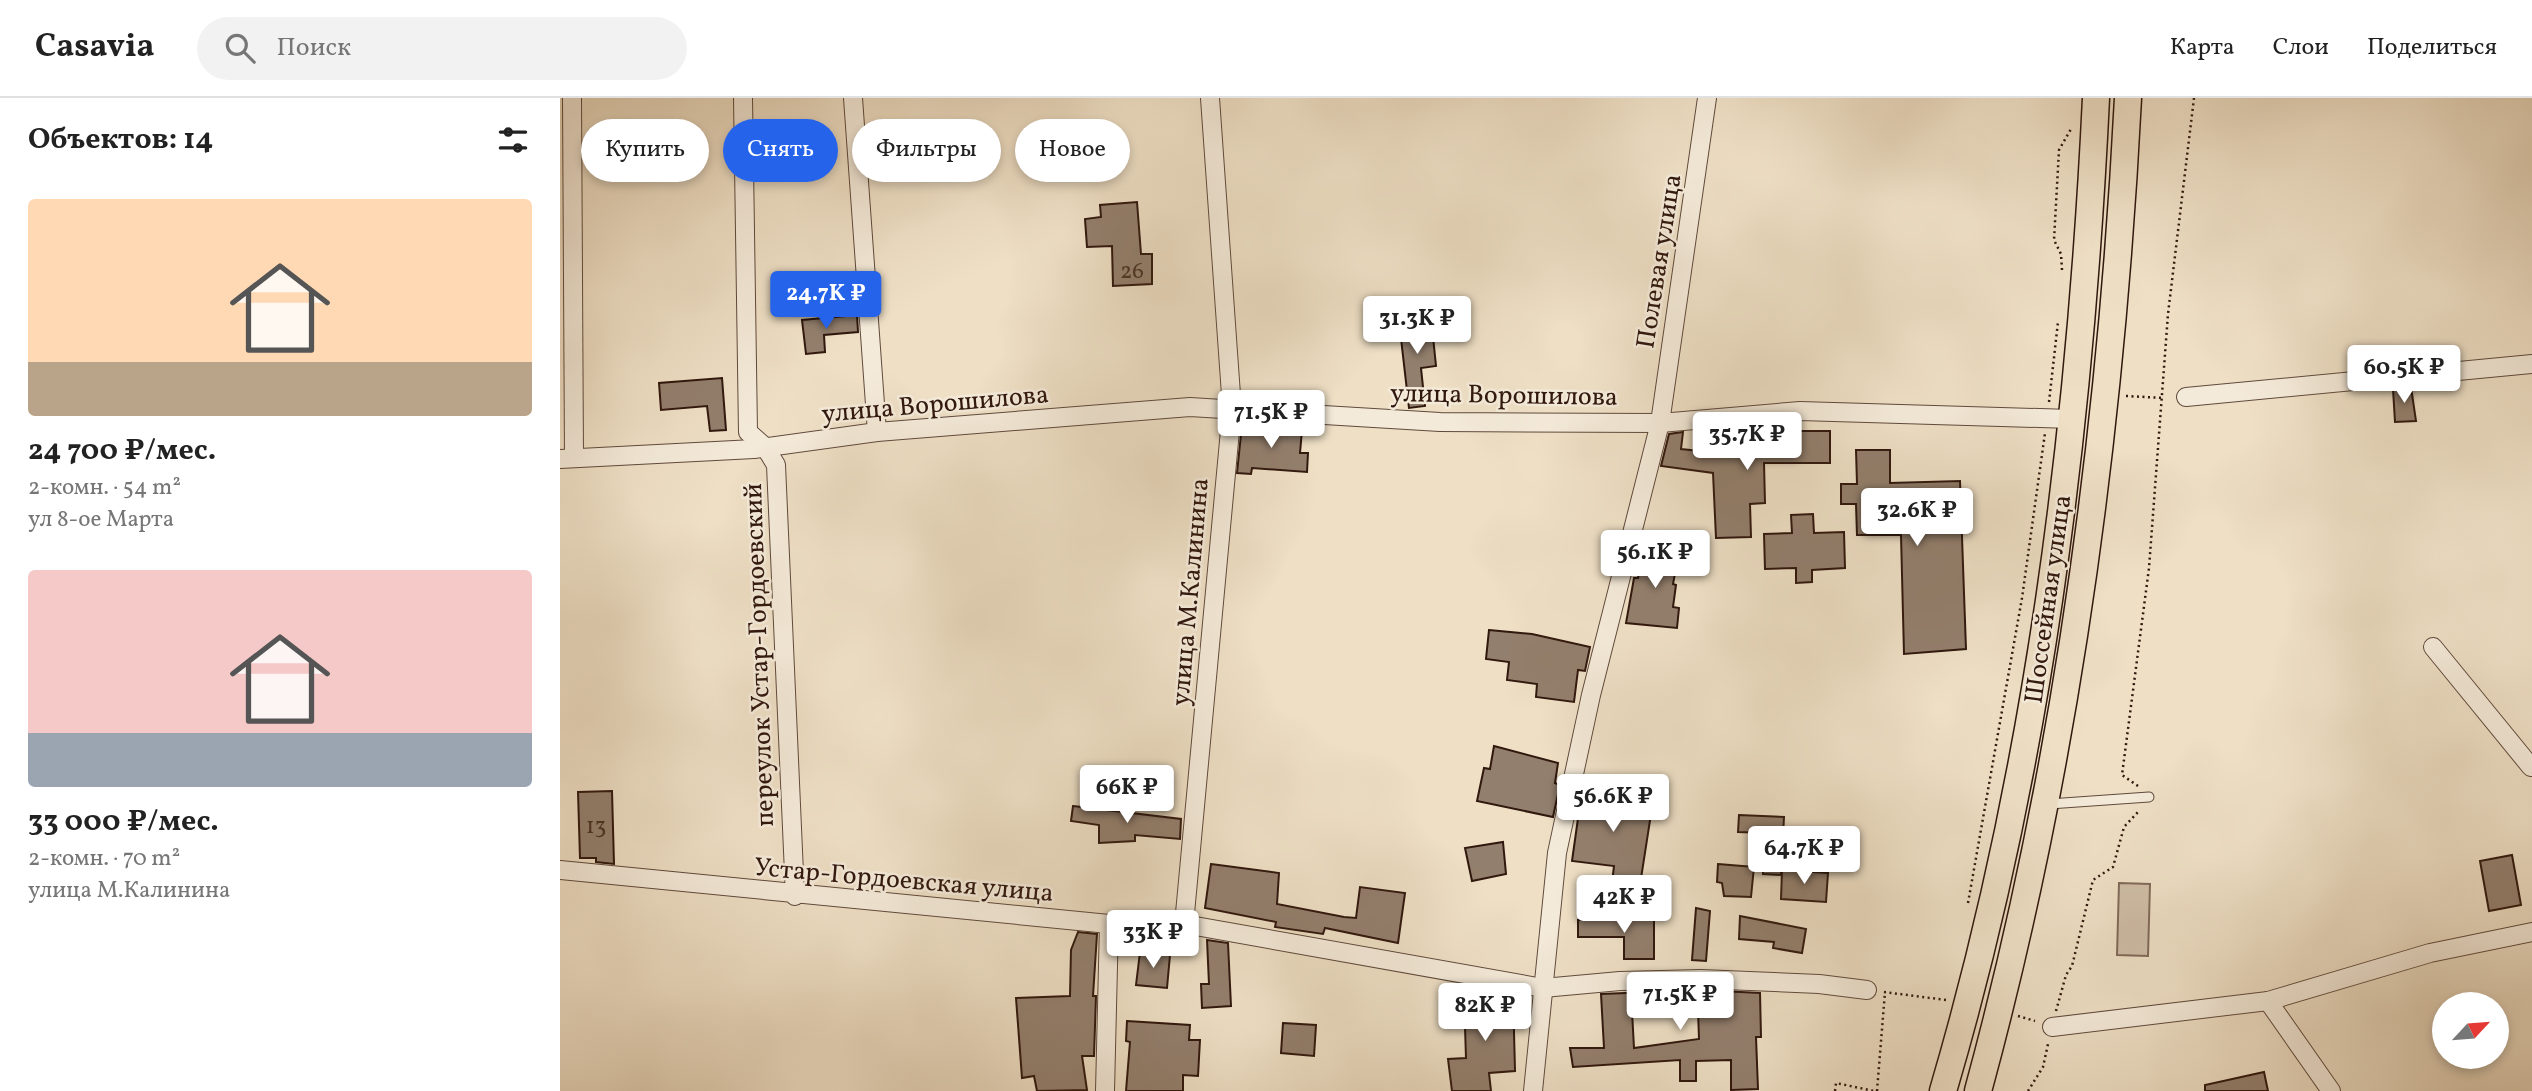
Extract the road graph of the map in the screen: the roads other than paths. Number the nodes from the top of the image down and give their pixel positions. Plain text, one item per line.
1 (572, 98) edge
2 (743, 98) edge
3 (853, 98) edge
4 (1210, 98) edge
5 (1707, 98) edge
6 (2096, 98) edge
7 (2128, 98) edge
8 (2532, 365) edge
9 (2186, 397) dead end
10 (1232, 409) junction
11 (2059, 419) junction
12 (1660, 423) junction
13 (877, 432) junction
14 (768, 452) junction
15 (567, 458) edge
16 (2433, 647) dead end
17 (2532, 768) edge
18 (2149, 797) road end
19 (2044, 804) junction
20 (560, 870) edge
21 (795, 896) junction
22 (1109, 924) junction
23 (1184, 924) junction
24 (2532, 932) edge
25 (1543, 988) junction
26 (1867, 990) road end
27 (2268, 1001) junction
28 (2052, 1027) road end
29 (1105, 1091) edge
30 (1533, 1091) edge
31 (1943, 1091) edge
32 (1978, 1091) edge
33 (2331, 1091) edge

1 - 15 street
2 - 14 street
3 - 13 street
4 - 10 street, улица М.Калинина
5 - 12 street, Полевая улица
6 - 11 main road, Шоссейная улица
7 - 19 main road, Шоссейная улица
8 - 9 street
10 - 12 street, улица Ворошилова
10 - 13 street, улица Ворошилова
10 - 23 street, улица М.Калинина
11 - 12 street, улица Ворошилова
11 - 31 main road, Шоссейная улица
12 - 25 street, Полевая улица
13 - 14 street, улица Ворошилова
14 - 15 street, улица Ворошилова
14 - 21 street, переулок Устар-Гордоевский
16 - 17 street
18 - 19 lane
19 - 32 main road, Шоссейная улица
20 - 21 street, Устар-Гордоевская улица
21 - 22 street, Устар-Гордоевская улица
22 - 23 street, Устар-Гордоевская улица
22 - 29 street
23 - 25 street, Устар-Гордоевская улица
24 - 27 street
25 - 26 street, Устар-Гордоевская улица
25 - 30 street, Полевая улица
27 - 28 street
27 - 33 street

